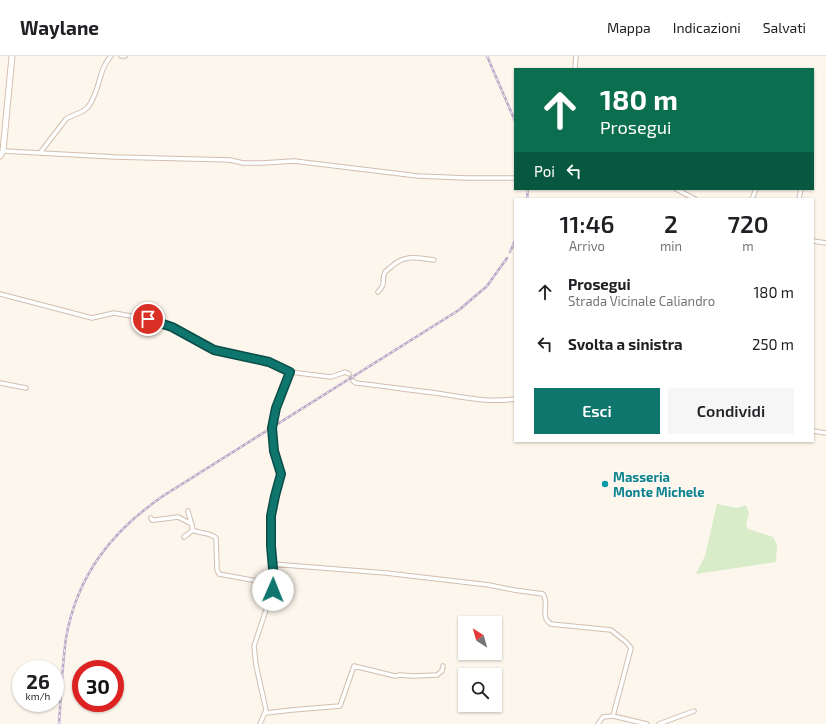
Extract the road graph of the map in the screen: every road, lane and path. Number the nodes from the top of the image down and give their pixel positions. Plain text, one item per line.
1 (12, 56) edge
2 (111, 56) edge
3 (121, 56) edge
4 (125, 56) edge
5 (576, 56) edge
6 (575, 68) edge
7 (1, 153) edge
8 (40, 153) junction
9 (514, 178) edge
10 (678, 190) edge
11 (693, 198) edge
12 (814, 241) edge
13 (826, 243) edge
14 (434, 260) dead end
15 (378, 292) dead end
16 (0, 294) edge
17 (290, 372) junction
18 (349, 374) dead end
19 (353, 380) dead end
20 (0, 383) edge
21 (26, 388) dead end
22 (514, 399) edge
23 (814, 431) edge
24 (826, 433) edge
25 (188, 511) dead end
26 (151, 518) dead end
27 (192, 524) junction
28 (193, 530) junction
29 (184, 538) dead end
30 (272, 564) junction
31 (274, 584) junction
32 (443, 666) dead end
33 (694, 711) dead end
34 (266, 713) junction
35 (613, 716) junction
36 (260, 724) edge
37 (598, 724) edge
38 (647, 724) edge
39 (659, 724) edge

1 - 7 street
2 - 8 street
3 - 4 street
5 - 6 street
7 - 8 street
8 - 9 street
10 - 11 street
12 - 13 street
14 - 15 street
16 - 17 street
17 - 18 street
17 - 30 street
19 - 22 street
20 - 21 street
23 - 24 street
25 - 27 street
26 - 27 street
27 - 28 street
28 - 29 street
28 - 31 street
30 - 31 street
30 - 35 street
31 - 34 street
32 - 34 street
33 - 39 street
34 - 36 street
35 - 37 street
35 - 38 street

